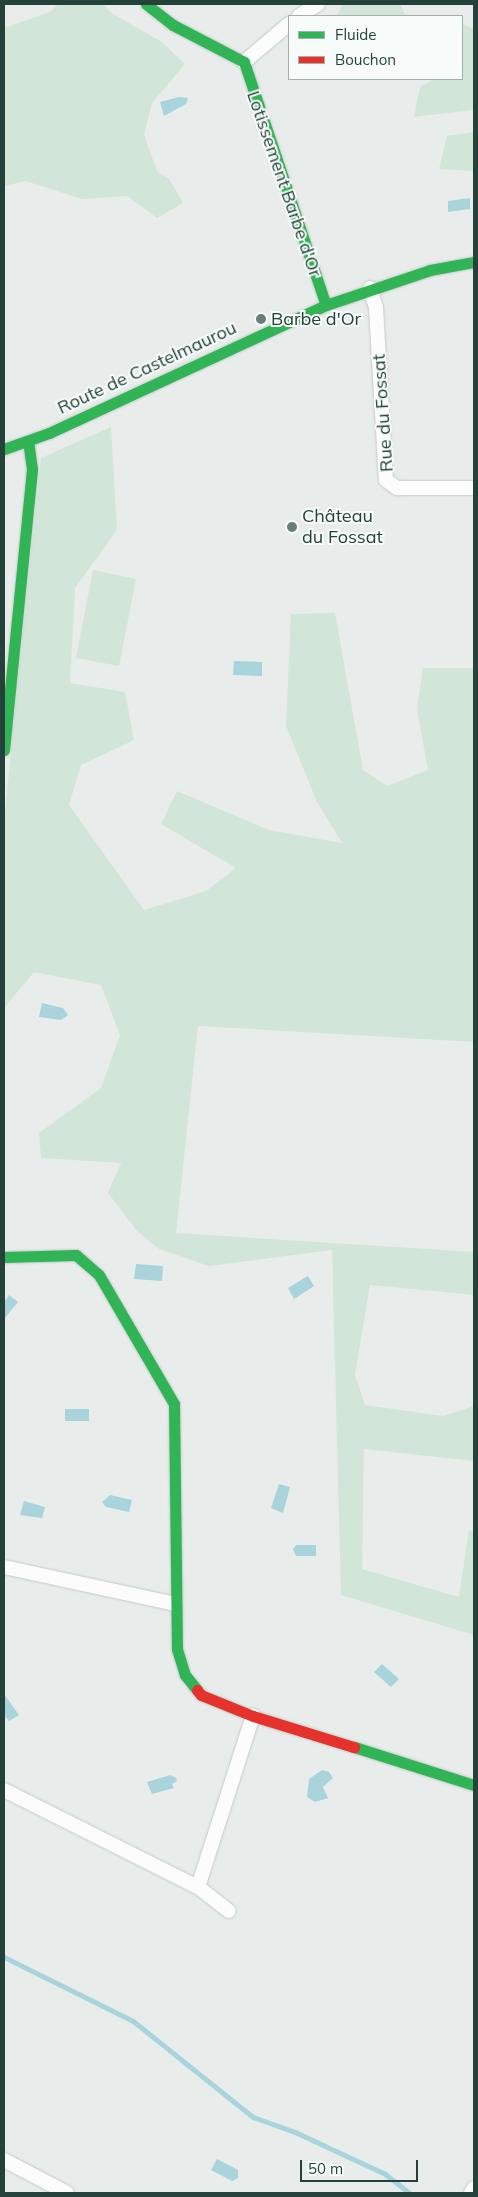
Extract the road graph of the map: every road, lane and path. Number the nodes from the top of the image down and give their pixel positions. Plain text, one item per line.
1 (146, 4) edge
2 (318, 4) edge
3 (301, 15) edge
4 (288, 25) edge
5 (244, 62) junction
6 (474, 262) edge
7 (370, 288) junction
8 (326, 305) junction
9 (28, 442) junction
10 (4, 449) edge
11 (474, 488) edge
12 (4, 750) edge
13 (4, 1258) edge
14 (4, 1567) edge
15 (175, 1604) junction
16 (253, 1716) junction
17 (474, 1785) edge
18 (4, 1790) edge
19 (198, 1887) junction
20 (229, 1911) dead end
21 (4, 2160) edge
22 (474, 2188) edge
23 (67, 2193) edge
24 (471, 2193) edge

1 - 5 street
2 - 3 street
4 - 5 street
5 - 8 street, Lotissement Barbe d'Or
6 - 7 street, Route de Castelmaurou
7 - 8 street, Route de Castelmaurou
7 - 11 street, Rue du Fossat
8 - 9 street, Route de Castelmaurou
9 - 10 street, Route de Castelmaurou
9 - 12 street
13 - 15 street
14 - 15 street
15 - 16 street
16 - 17 street
16 - 19 street
18 - 19 street
19 - 20 street
21 - 23 street
22 - 24 street

